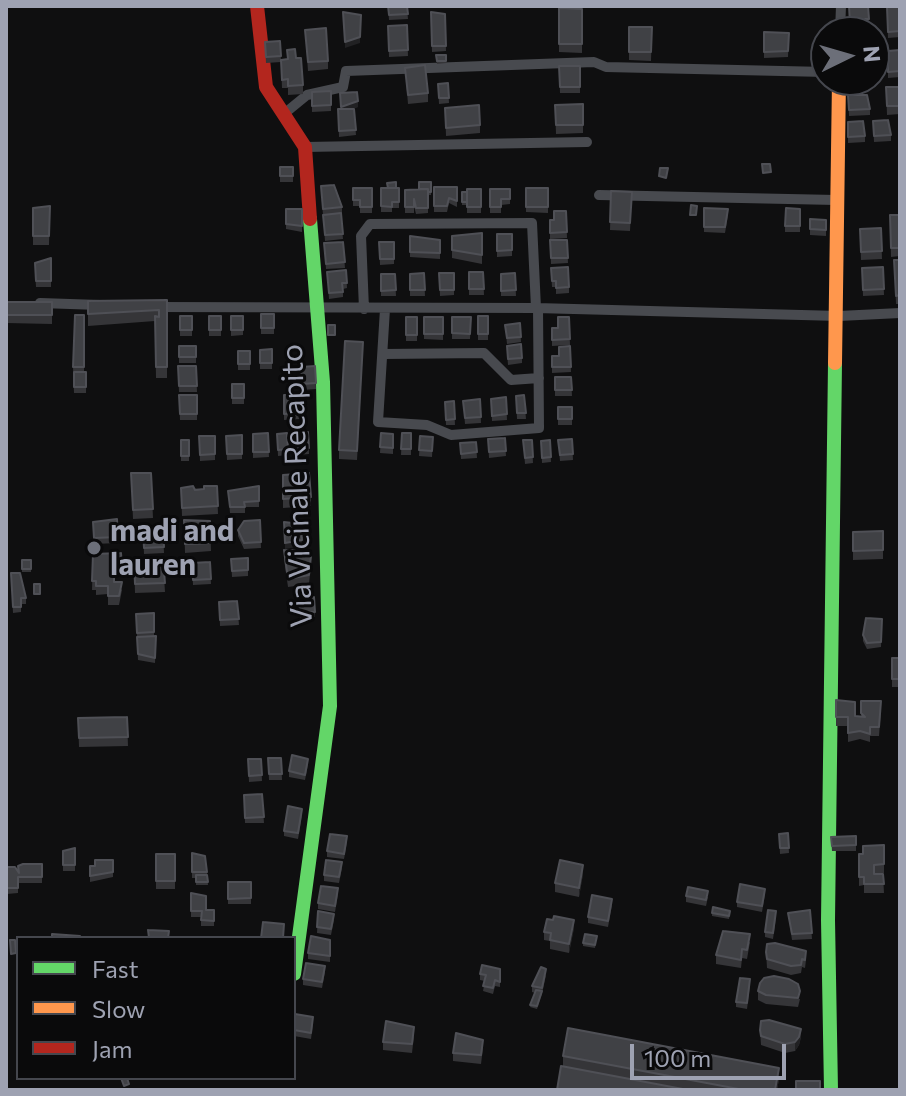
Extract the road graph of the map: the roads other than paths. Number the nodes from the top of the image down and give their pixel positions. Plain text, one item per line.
1 (257, 6) edge
2 (810, 72) edge
3 (839, 96) edge
4 (285, 113) junction
5 (587, 142) dead end
6 (305, 147) junction
7 (599, 195) dead end
8 (836, 200) junction
9 (33, 303) edge
10 (107, 305) edge
11 (137, 306) edge
12 (318, 308) junction
13 (537, 308) junction
14 (364, 309) junction
15 (385, 309) junction
16 (900, 313) edge
17 (839, 316) junction
18 (384, 354) junction
19 (539, 378) junction
20 (296, 959) edge
21 (831, 1090) edge

1 - 4 street, Via Vicinale Recapito
2 - 4 street
3 - 8 street
4 - 6 street, Via Vicinale Recapito
5 - 6 street
6 - 12 street, Via Vicinale Recapito
7 - 8 street
8 - 17 street
9 - 10 street
11 - 12 street
12 - 14 street
12 - 20 street, Via Vicinale Recapito
13 - 14 street
13 - 15 street
13 - 17 street
13 - 19 street
14 - 15 street
15 - 18 street
16 - 17 street
17 - 21 street
18 - 19 street
18 - 19 street

